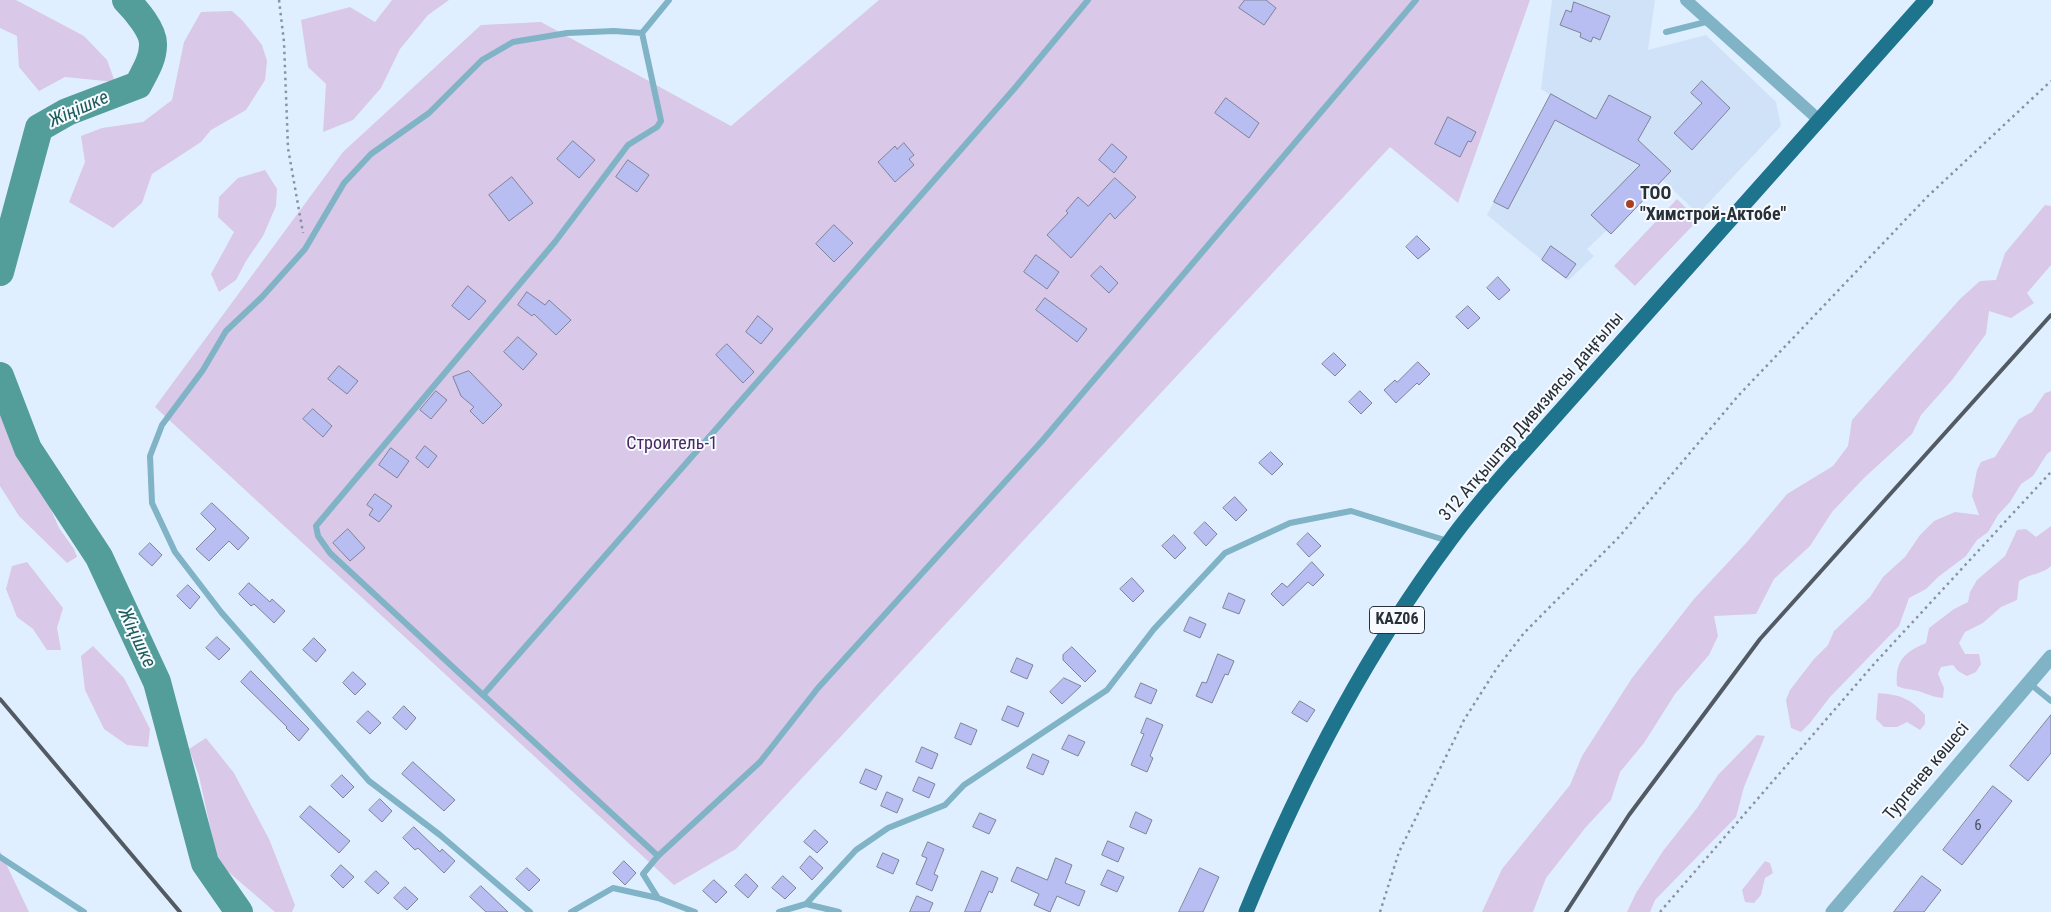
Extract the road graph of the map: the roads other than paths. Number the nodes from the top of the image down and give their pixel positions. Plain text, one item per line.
1 (669, 0) edge
2 (1088, 0) edge
3 (1416, 0) edge
4 (1686, 0) edge
5 (1926, 0) edge
6 (1710, 21) junction
7 (1666, 32) dead end
8 (642, 33) junction
9 (1819, 120) junction
10 (1449, 542) junction
11 (2051, 657) edge
12 (2029, 682) junction
13 (484, 695) junction
14 (2051, 702) edge
15 (658, 856) junction
16 (0, 857) edge
17 (658, 898) junction
18 (806, 904) junction
19 (84, 912) edge
20 (530, 912) edge
21 (571, 912) edge
22 (695, 912) edge
23 (779, 912) edge
24 (839, 912) edge
25 (1246, 912) edge
26 (1833, 912) edge

1 - 8 lane
2 - 13 lane
3 - 15 lane
4 - 6 street
5 - 9 highway, 312 Атқыштар Дивизиясы даңғылы / KАZ06
6 - 7 lane
6 - 9 street
8 - 13 lane
8 - 20 lane
9 - 10 highway, 312 Атқыштар Дивизиясы даңғылы / KАZ06
10 - 18 lane
10 - 25 highway, 312 Атқыштар Дивизиясы даңғылы / KАZ06
11 - 12 street, Тургенев көшесі
12 - 14 lane
12 - 26 street, Тургенев көшесі
13 - 15 lane
15 - 17 lane
16 - 19 lane
17 - 21 lane
17 - 22 lane
18 - 23 lane
18 - 24 lane

